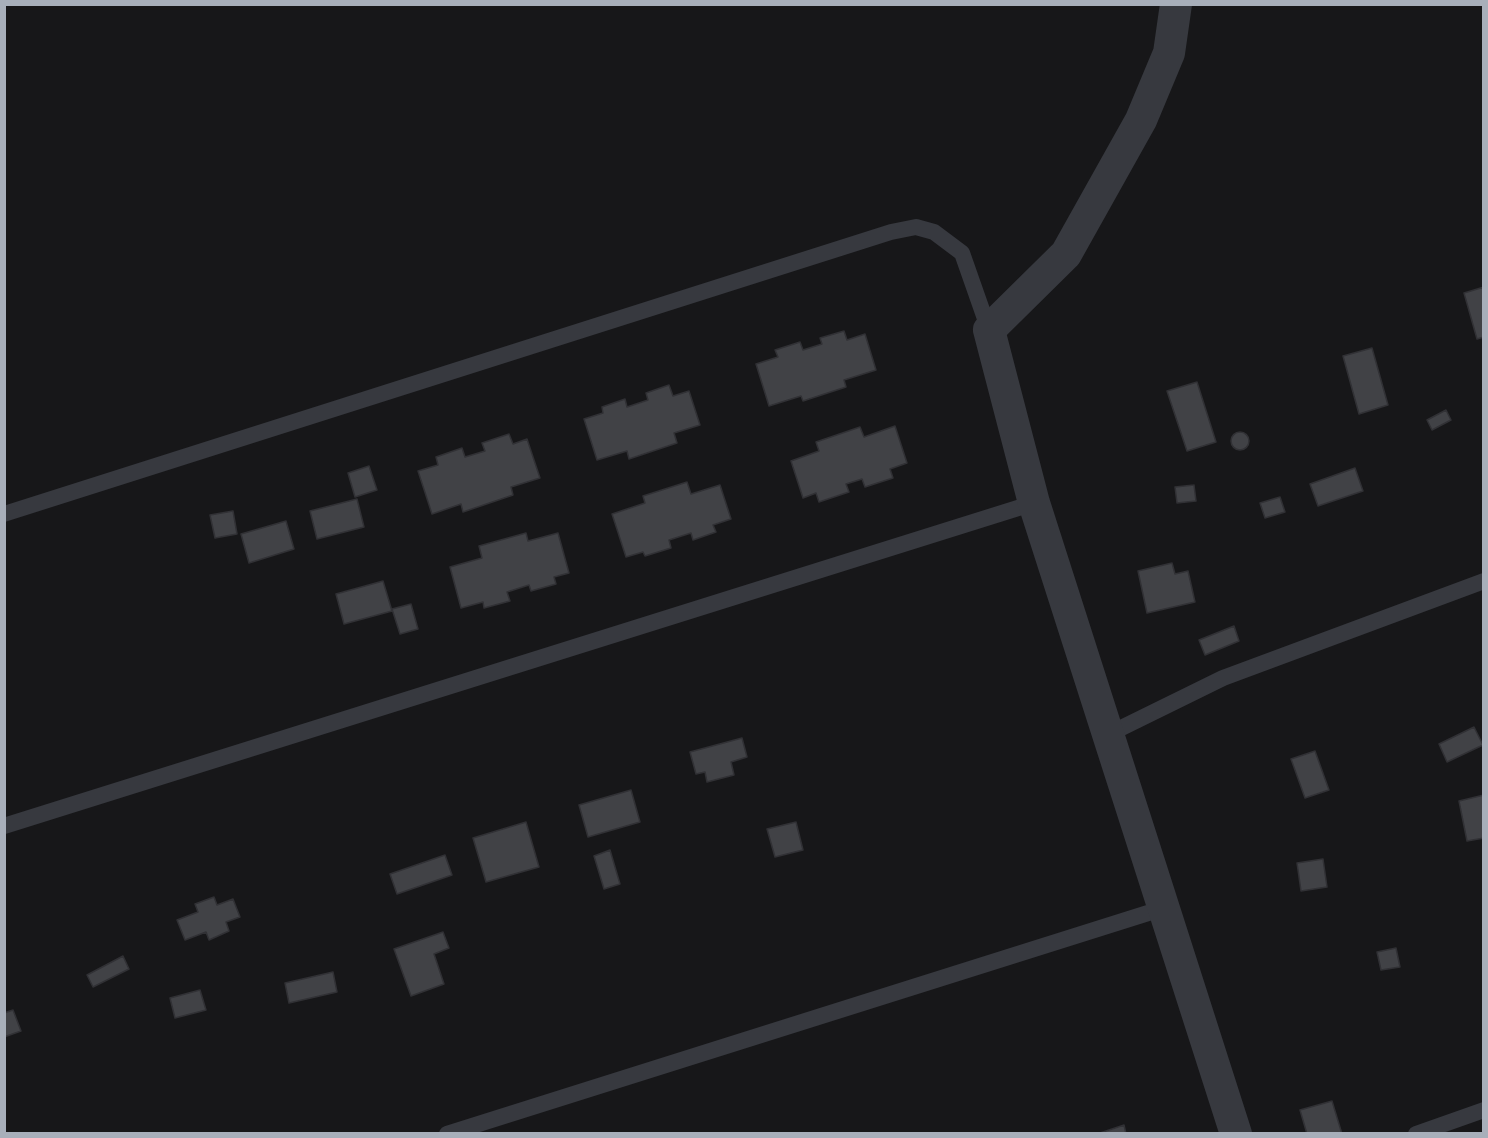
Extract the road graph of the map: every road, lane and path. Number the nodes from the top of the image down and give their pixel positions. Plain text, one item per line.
1 (1176, 4) edge
2 (989, 330) junction
3 (1034, 503) junction
4 (4, 514) edge
5 (1484, 581) edge
6 (1107, 735) junction
7 (4, 826) edge
8 (1164, 908) junction
9 (1484, 1110) edge
10 (447, 1134) edge
11 (1236, 1134) edge
12 (1416, 1134) edge

1 - 2 street
2 - 3 street
2 - 4 lane
3 - 6 street
3 - 7 lane
5 - 6 lane
6 - 8 street
8 - 10 lane
8 - 11 street
9 - 12 lane

